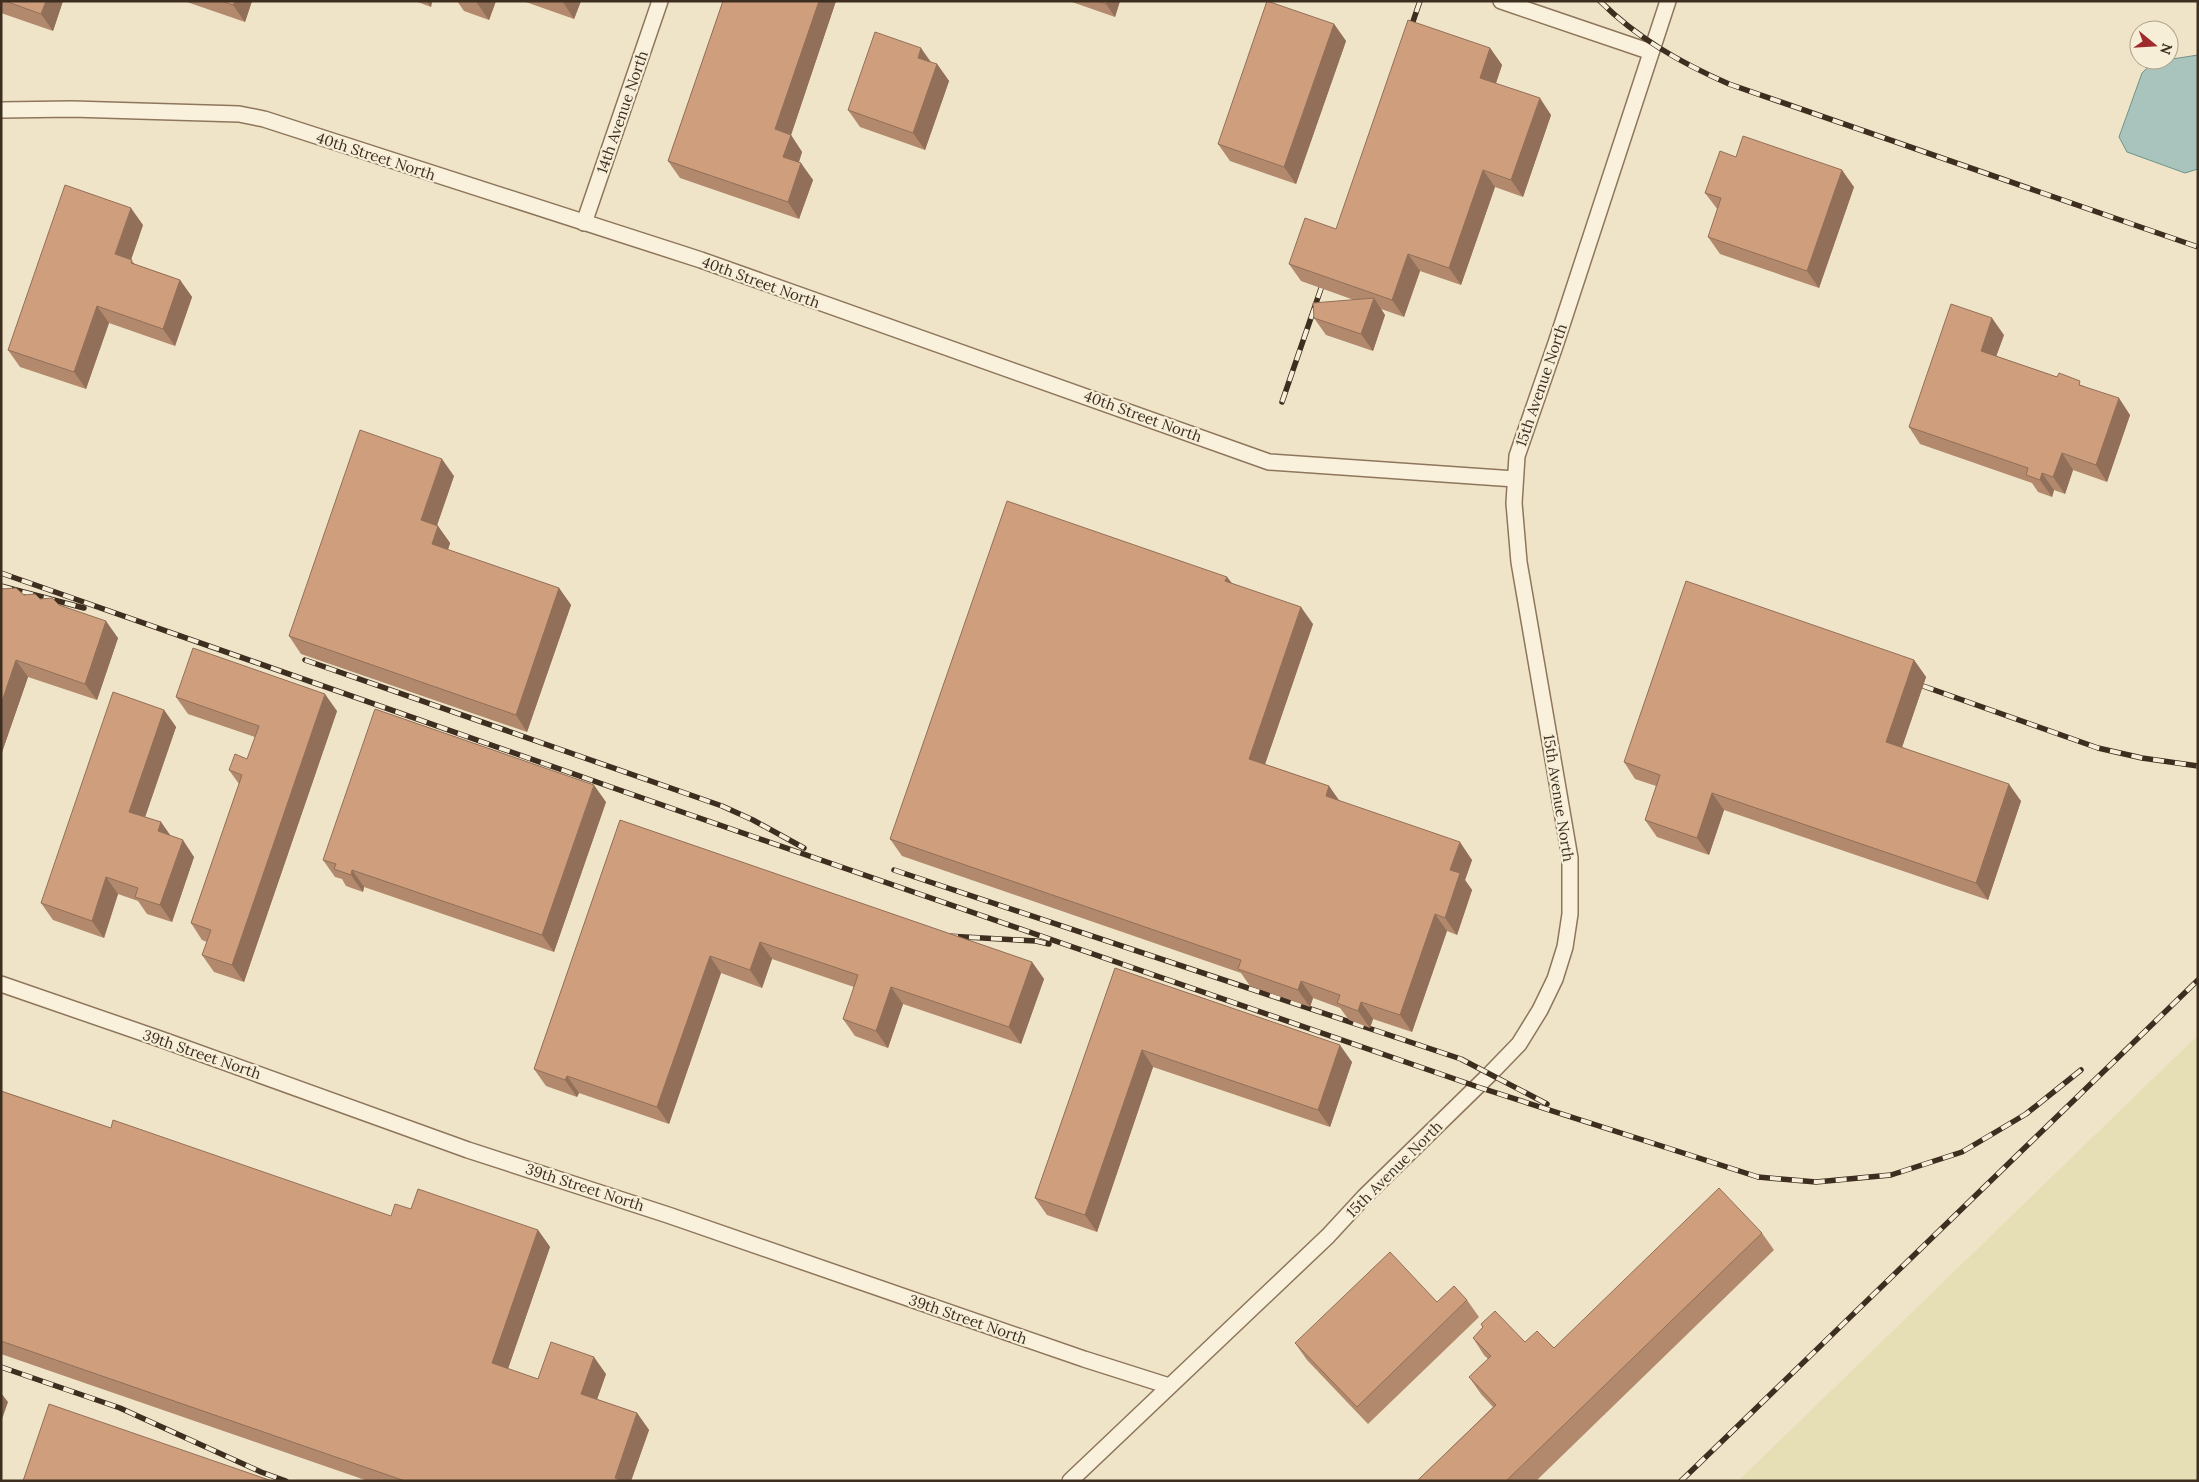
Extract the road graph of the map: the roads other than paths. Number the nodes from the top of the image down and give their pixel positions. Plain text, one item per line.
1 (660, 1) edge
2 (1501, 1) edge
3 (1668, 1) edge
4 (1651, 52) junction
5 (1, 110) edge
6 (584, 223) junction
7 (1515, 480) junction
8 (1, 984) edge
9 (1170, 1386) junction
10 (1070, 1481) edge

1 - 6 street, 14th Avenue North
2 - 4 street
3 - 4 street, 15th Avenue North
4 - 7 street, 15th Avenue North
5 - 6 street, 40th Street North
6 - 7 street, 40th Street North
7 - 9 street, 15th Avenue North
8 - 9 street, 39th Street North
9 - 10 street, 15th Avenue North

